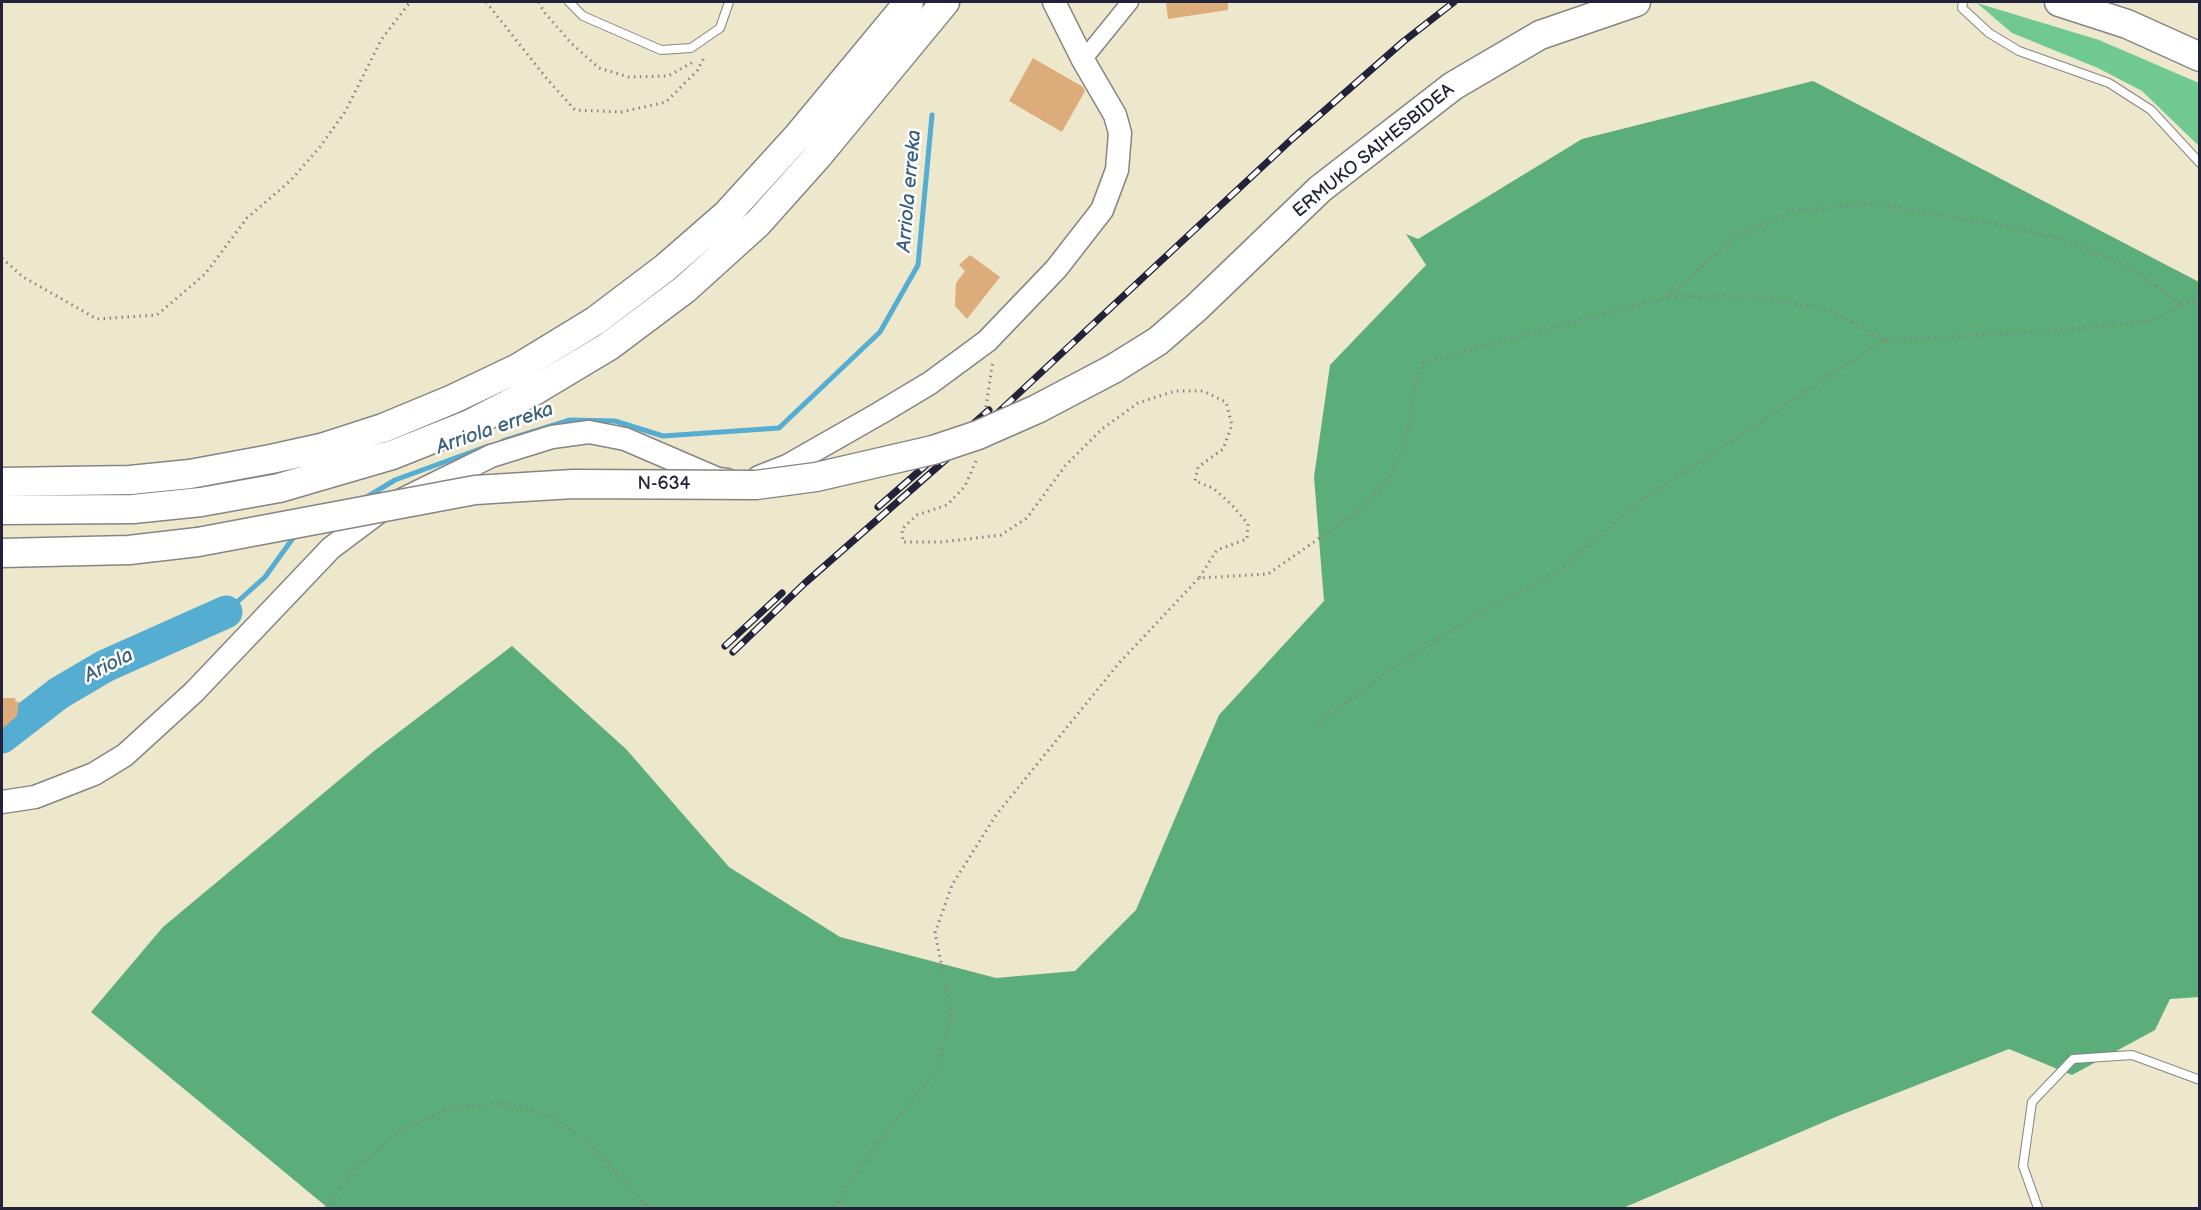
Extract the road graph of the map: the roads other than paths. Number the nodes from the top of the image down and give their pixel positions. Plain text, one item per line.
1 (569, 2) edge
2 (729, 2) edge
3 (909, 2) edge
4 (945, 2) edge
5 (1054, 2) edge
6 (1130, 2) edge
7 (1636, 2) edge
8 (1963, 2) edge
9 (2059, 2) edge
10 (2199, 57) edge
11 (1083, 60) junction
12 (2199, 163) edge
13 (1113, 369) joint
14 (2, 482) edge
15 (2, 510) edge
16 (2, 553) edge
17 (2, 802) edge
18 (2199, 1080) edge
19 (2038, 1209) edge

1 - 2 lane
3 - 14 highway
4 - 15 highway
5 - 11 street
6 - 11 street
7 - 13 highway, ERMUKO SAIHESBIDEA
8 - 12 lane
9 - 10 highway
11 - 17 street
13 - 16 highway, N-634, bridge
18 - 19 lane

